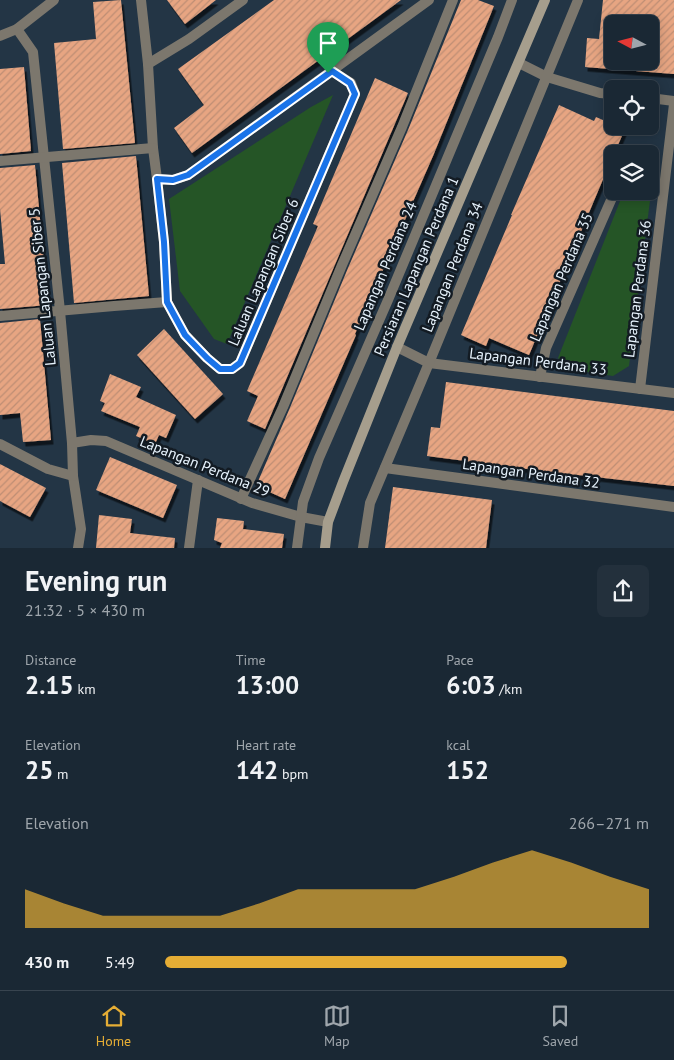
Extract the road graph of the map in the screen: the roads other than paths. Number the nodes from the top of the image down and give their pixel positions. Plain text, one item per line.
1 (54, 0) edge
2 (142, 0) edge
3 (243, 0) edge
4 (429, 0) edge
5 (453, 0) edge
6 (512, 0) edge
7 (545, 0) edge
8 (578, 0) edge
9 (17, 29) junction
10 (0, 36) edge
11 (519, 63) junction
12 (148, 64) junction
13 (332, 71) junction
14 (547, 77) junction
15 (604, 93) edge
16 (659, 100) edge
17 (674, 102) edge
18 (152, 148) junction
19 (44, 157) junction
20 (0, 161) edge
21 (157, 179) junction
22 (610, 200) edge
23 (167, 302) junction
24 (60, 312) junction
25 (0, 316) edge
26 (397, 347) junction
27 (429, 363) junction
28 (540, 377) junction
29 (640, 388) junction
30 (674, 393) edge
31 (0, 444) edge
32 (72, 444) junction
33 (385, 468) junction
34 (73, 476) junction
35 (198, 480) junction
36 (241, 499) junction
37 (674, 508) edge
38 (301, 516) junction
39 (328, 522) junction
40 (78, 548) edge
41 (189, 548) edge
42 (298, 548) edge
43 (326, 548) edge
44 (364, 548) edge

1 - 9 street
2 - 12 street, Laluan Lapangan Siber 6
3 - 12 street
4 - 13 street
5 - 36 street
6 - 38 street, Lapangan Perdana 24
7 - 11 street, Persiaran Lapangan Perdana 1
8 - 14 street, Lapangan Perdana 34
9 - 10 street
9 - 19 street, Laluan Lapangan Siber 5
11 - 14 street
11 - 26 street, Persiaran Lapangan Perdana 1
12 - 18 street, Laluan Lapangan Siber 6
13 - 21 street
13 - 23 street, Laluan Lapangan Siber 6
14 - 15 street
14 - 27 street, Lapangan Perdana 34
16 - 17 street
17 - 29 street, Lapangan Perdana 36
18 - 19 street
18 - 21 street, Laluan Lapangan Siber 6
19 - 20 street
19 - 24 street, Laluan Lapangan Siber 5
21 - 23 street, Laluan Lapangan Siber 6
22 - 28 street, Lapangan Perdana 35
23 - 24 street
24 - 25 street
24 - 32 street, Laluan Lapangan Siber 5
26 - 27 street, Lapangan Perdana 33
26 - 39 street, Persiaran Lapangan Perdana 1
27 - 28 street, Lapangan Perdana 33
27 - 33 street, Lapangan Perdana 34
28 - 29 street, Lapangan Perdana 33
29 - 30 street, Lapangan Perdana 33
31 - 34 street
32 - 34 street, Laluan Lapangan Siber 5
32 - 35 street, Lapangan Perdana 29
33 - 37 street, Lapangan Perdana 32
33 - 44 street, Lapangan Perdana 34
34 - 40 street, Laluan Lapangan Siber 5
35 - 36 street, Lapangan Perdana 29
35 - 41 street
36 - 38 street, Lapangan Perdana 29
38 - 39 street, Lapangan Perdana 29
38 - 42 street, Lapangan Perdana 24
39 - 43 street, Persiaran Lapangan Perdana 1

